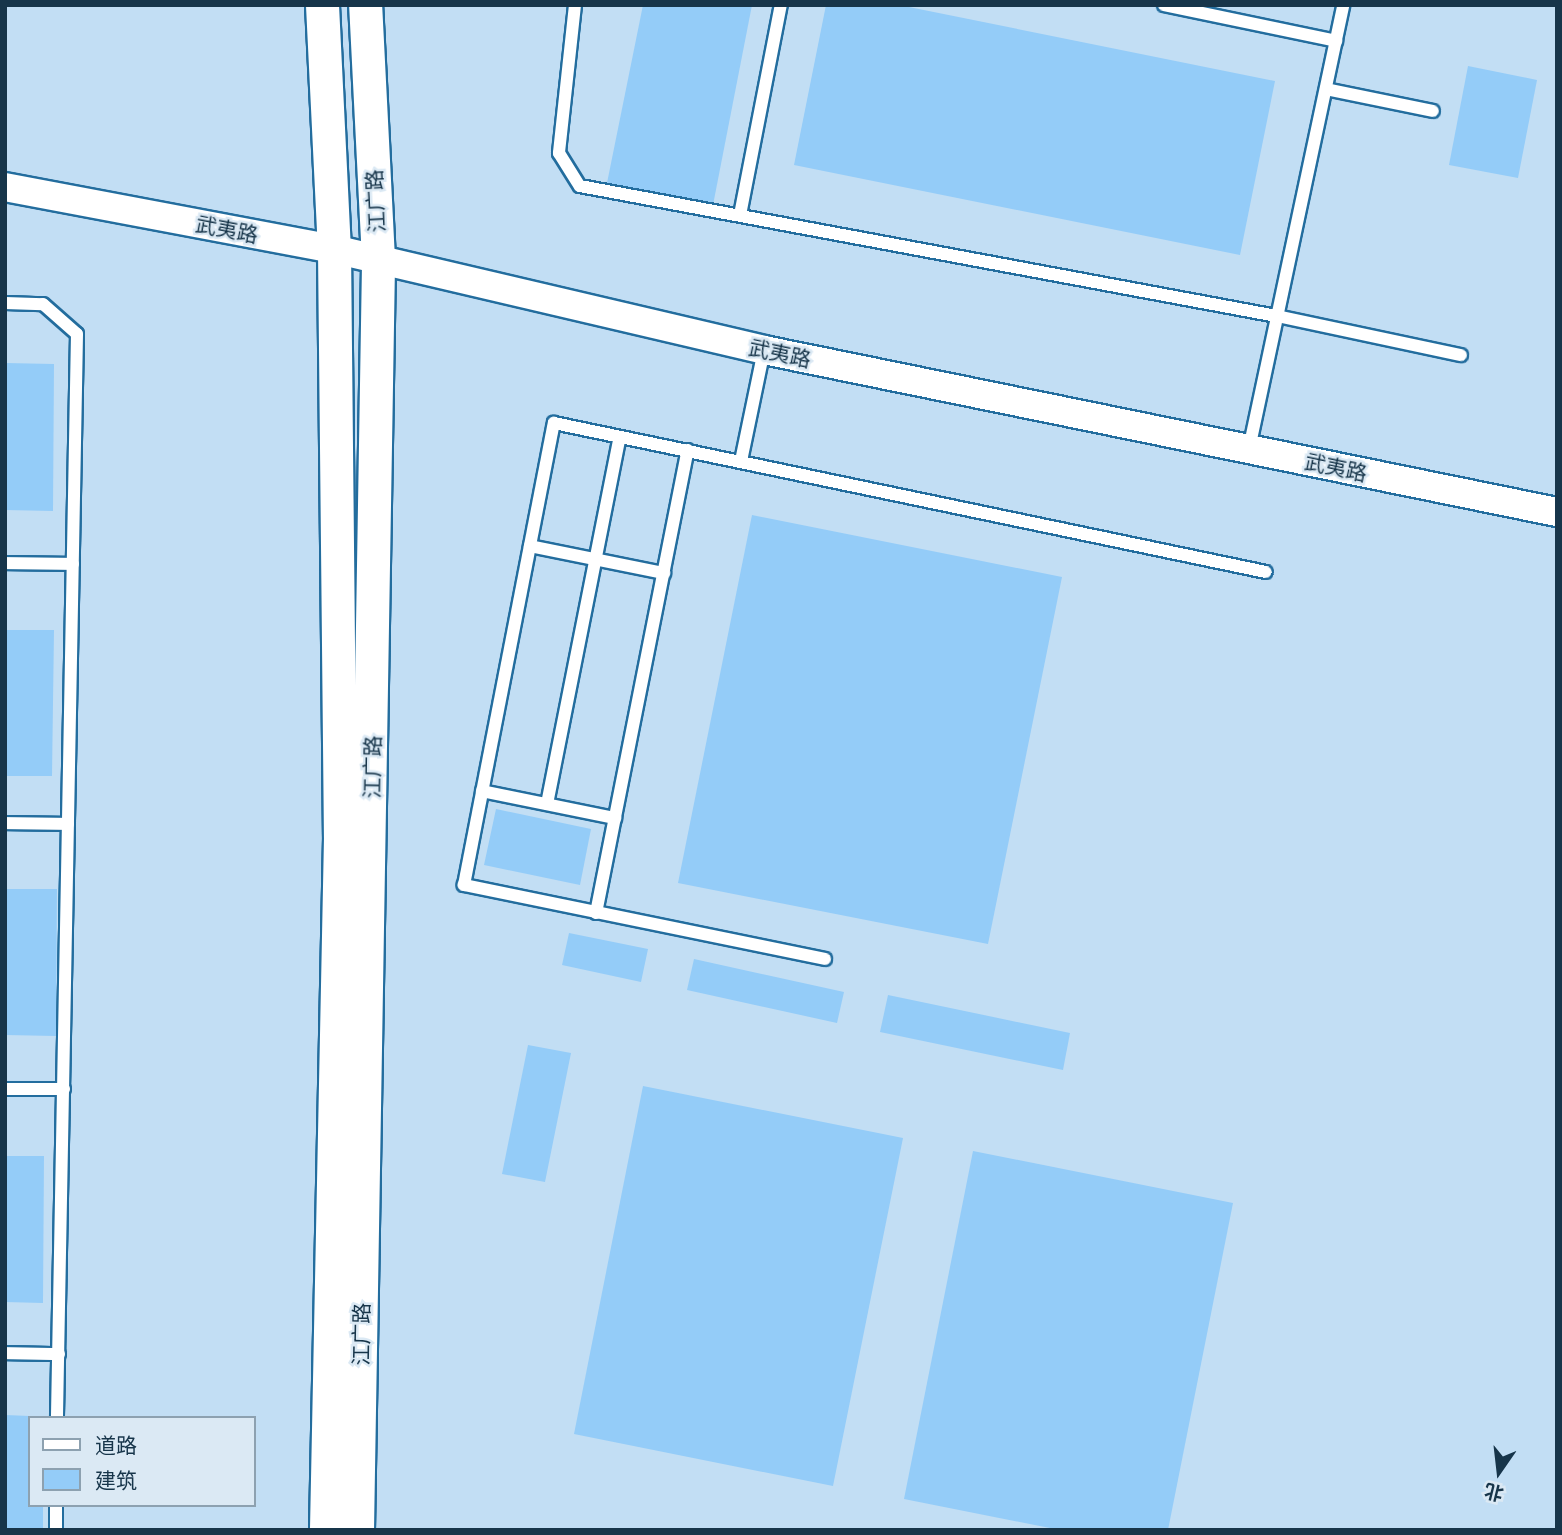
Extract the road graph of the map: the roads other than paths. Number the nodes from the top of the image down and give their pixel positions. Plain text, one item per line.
1 (322, 5) edge
2 (365, 5) edge
3 (575, 5) edge
4 (781, 5) edge
5 (1164, 5) edge
6 (1343, 5) edge
7 (1336, 41) junction
8 (1326, 89) junction
9 (1433, 111) dead end
10 (5, 187) edge
11 (740, 215) junction
12 (334, 249) junction
13 (378, 258) junction
14 (5, 303) edge
15 (1277, 316) junction
16 (764, 350) junction
17 (1461, 355) dead end
18 (620, 437) junction
19 (1249, 449) junction
20 (688, 450) junction
21 (741, 461) junction
22 (1557, 512) edge
23 (530, 546) junction
24 (595, 561) junction
25 (5, 563) edge
26 (73, 564) junction
27 (1266, 572) dead end
28 (664, 573) junction
29 (482, 791) junction
30 (547, 804) junction
31 (615, 818) junction
32 (5, 823) edge
33 (68, 824) junction
34 (596, 913) junction
35 (825, 959) dead end
36 (5, 1089) edge
37 (64, 1089) junction
38 (5, 1353) edge
39 (59, 1354) junction
40 (57, 1416) edge
41 (56, 1507) edge
42 (55, 1530) edge
43 (326, 1530) edge
44 (357, 1530) edge

1 - 12 main road, 江广路
2 - 13 main road, 江广路
3 - 11 lane
4 - 11 lane
5 - 7 lane
6 - 7 lane
7 - 8 lane
8 - 9 lane
8 - 15 lane
10 - 12 street, 武夷路
11 - 15 lane
12 - 13 street, 武夷路
12 - 43 main road, 江广路
13 - 16 street, 武夷路
13 - 44 main road, 江广路
14 - 26 lane
15 - 17 lane
15 - 19 lane
16 - 19 street, 武夷路
16 - 21 lane
18 - 20 lane
18 - 23 lane
18 - 24 lane
19 - 22 street, 武夷路
20 - 21 lane
20 - 28 lane
21 - 27 lane
23 - 24 lane
23 - 29 lane
24 - 28 lane
24 - 30 lane
25 - 26 lane
26 - 33 lane
28 - 31 lane
29 - 30 lane
29 - 34 lane
30 - 31 lane
31 - 34 lane
32 - 33 lane
33 - 37 lane
34 - 35 lane
36 - 37 lane
37 - 39 lane
38 - 39 lane
39 - 40 lane
41 - 42 lane

